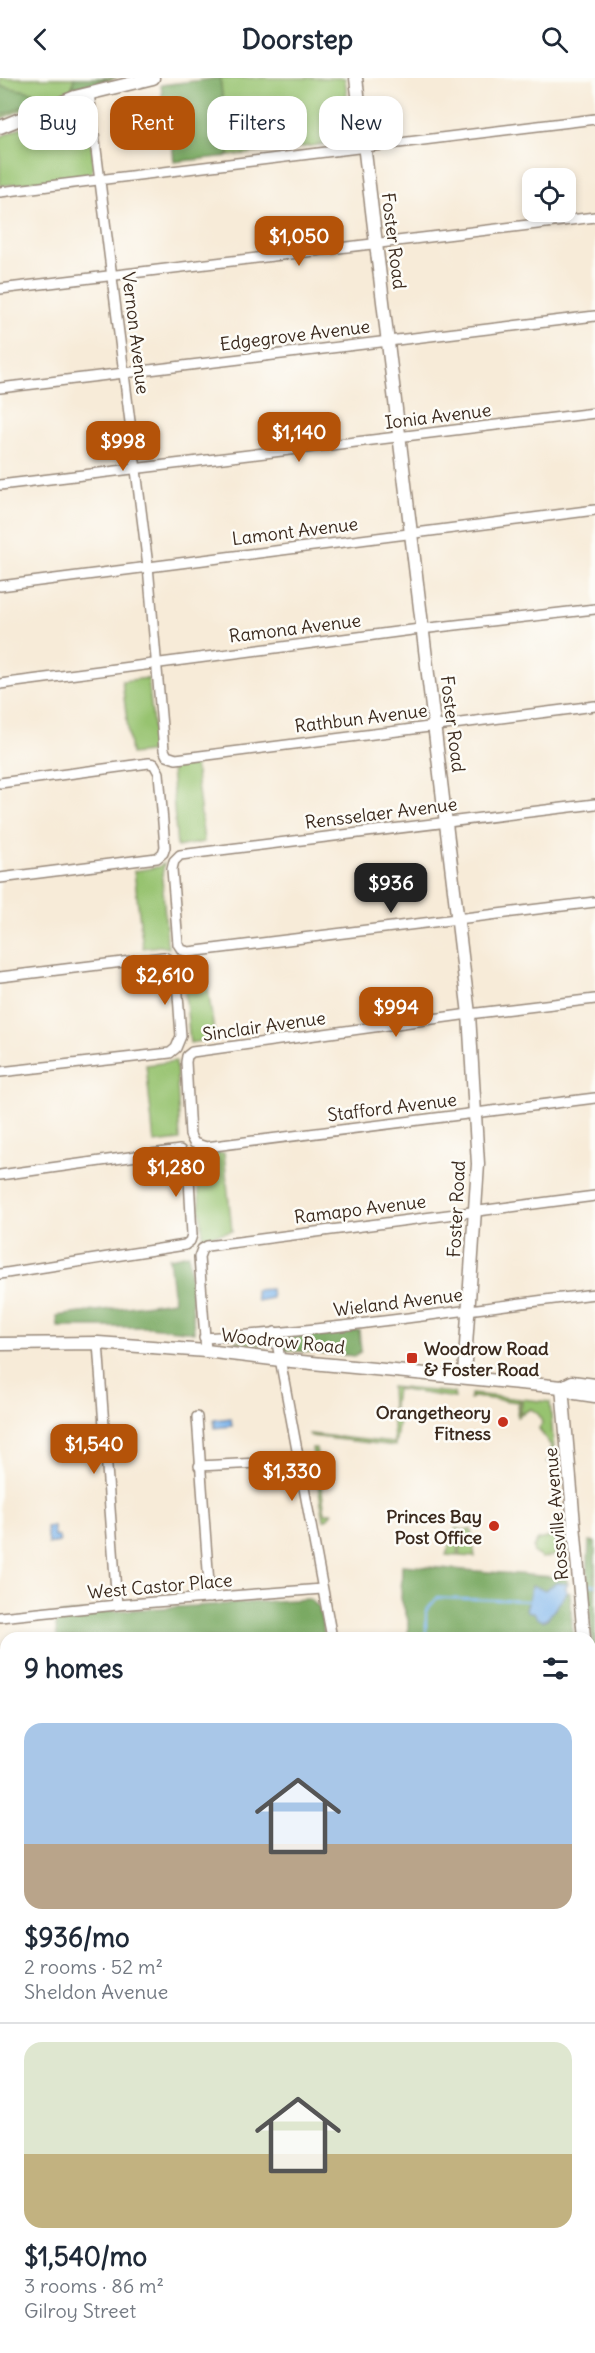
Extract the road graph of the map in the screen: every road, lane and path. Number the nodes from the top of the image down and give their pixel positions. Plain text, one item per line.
1 (153, 78) edge
2 (356, 78) edge
3 (90, 93) junction
4 (358, 96) edge
5 (595, 120) edge
6 (0, 127) edge
7 (403, 143) edge
8 (348, 150) edge
9 (364, 150) edge
10 (100, 180) junction
11 (0, 192) edge
12 (595, 217) edge
13 (377, 244) junction
14 (112, 276) junction
15 (0, 289) edge
16 (595, 316) edge
17 (388, 340) junction
18 (125, 372) junction
19 (0, 388) edge
20 (595, 413) edge
21 (399, 438) junction
22 (136, 469) junction
23 (0, 485) edge
24 (595, 510) edge
25 (412, 533) junction
26 (148, 566) junction
27 (0, 586) edge
28 (595, 609) edge
29 (423, 628) junction
30 (156, 663) junction
31 (0, 684) edge
32 (595, 706) edge
33 (435, 725) junction
34 (167, 756) joint
35 (0, 783) edge
36 (595, 804) edge
37 (447, 821) junction
38 (0, 878) edge
39 (595, 902) edge
40 (459, 919) junction
41 (0, 977) edge
42 (595, 999) edge
43 (469, 1014) junction
44 (0, 1072) edge
45 (595, 1098) edge
46 (475, 1113) junction
47 (194, 1143) joint
48 (0, 1174) edge
49 (595, 1196) edge
50 (476, 1211) junction
51 (0, 1274) edge
52 (595, 1294) edge
53 (469, 1309) junction
54 (275, 1332) junction
55 (98, 1343) junction
56 (0, 1344) edge
57 (205, 1344) junction
58 (281, 1360) junction
59 (464, 1376) junction
60 (595, 1385) edge
61 (562, 1386) junction
62 (595, 1396) edge
63 (197, 1417) dead end
64 (299, 1461) junction
65 (199, 1466) junction
66 (322, 1589) junction
67 (210, 1598) junction
68 (117, 1605) junction
69 (0, 1617) edge
70 (331, 1632) edge
71 (583, 1632) edge

1 - 3 street
2 - 4 street, Foster Road
3 - 6 street
3 - 10 street, Vernon Avenue
5 - 7 street
8 - 10 street
9 - 13 street, Foster Road
10 - 11 street
10 - 14 street, Vernon Avenue
12 - 13 street
13 - 14 street
13 - 17 street, Foster Road
14 - 15 street
14 - 18 street, Vernon Avenue
16 - 17 street, Edgegrove Avenue
17 - 18 street, Edgegrove Avenue
17 - 21 street, Foster Road
18 - 19 street, Edgegrove Avenue
18 - 22 street, Vernon Avenue
20 - 21 street, Ionia Avenue
21 - 22 street, Ionia Avenue
21 - 25 street, Foster Road
22 - 23 street, Ionia Avenue
22 - 26 street, Vernon Avenue
24 - 25 street, Lamont Avenue
25 - 26 street, Lamont Avenue
25 - 29 street, Foster Road
26 - 27 street, Lamont Avenue
26 - 30 street, Vernon Avenue
28 - 29 street, Ramona Avenue
29 - 30 street, Ramona Avenue
29 - 33 street, Foster Road
30 - 31 street, Ramona Avenue
30 - 34 street, Vernon Avenue
32 - 33 street, Rathbun Avenue
33 - 34 street, Rathbun Avenue
33 - 37 street, Foster Road
35 - 38 street
36 - 37 street, Rensselaer Avenue
37 - 40 street, Foster Road
37 - 40 street, Rensselaer Avenue
39 - 40 street
40 - 43 street, Foster Road
41 - 44 street
42 - 43 street, Sinclair Avenue
43 - 46 street, Foster Road
43 - 47 street, Sinclair Avenue
45 - 46 street, Stafford Avenue
46 - 47 street, Stafford Avenue
46 - 50 street, Foster Road
48 - 51 street
49 - 50 street, Ramapo Avenue
50 - 53 street, Foster Road
50 - 57 street, Ramapo Avenue
52 - 53 street, Wieland Avenue
53 - 54 street, Wieland Avenue
53 - 59 street, Foster Road
54 - 57 street, Wieland Avenue
54 - 58 street
55 - 56 street, Woodrow Road
55 - 57 street, Woodrow Road
55 - 68 street
57 - 58 street, Woodrow Road
58 - 59 street, Woodrow Road
58 - 64 street
59 - 61 street, Woodrow Road
60 - 61 street, Woodrow Road
61 - 62 street, Woodrow Road
61 - 71 street, Rossville Avenue
63 - 65 street
64 - 65 street
64 - 66 street
65 - 67 street
66 - 67 street, West Castor Place
66 - 70 street
67 - 68 street, West Castor Place
68 - 69 street, West Castor Place

